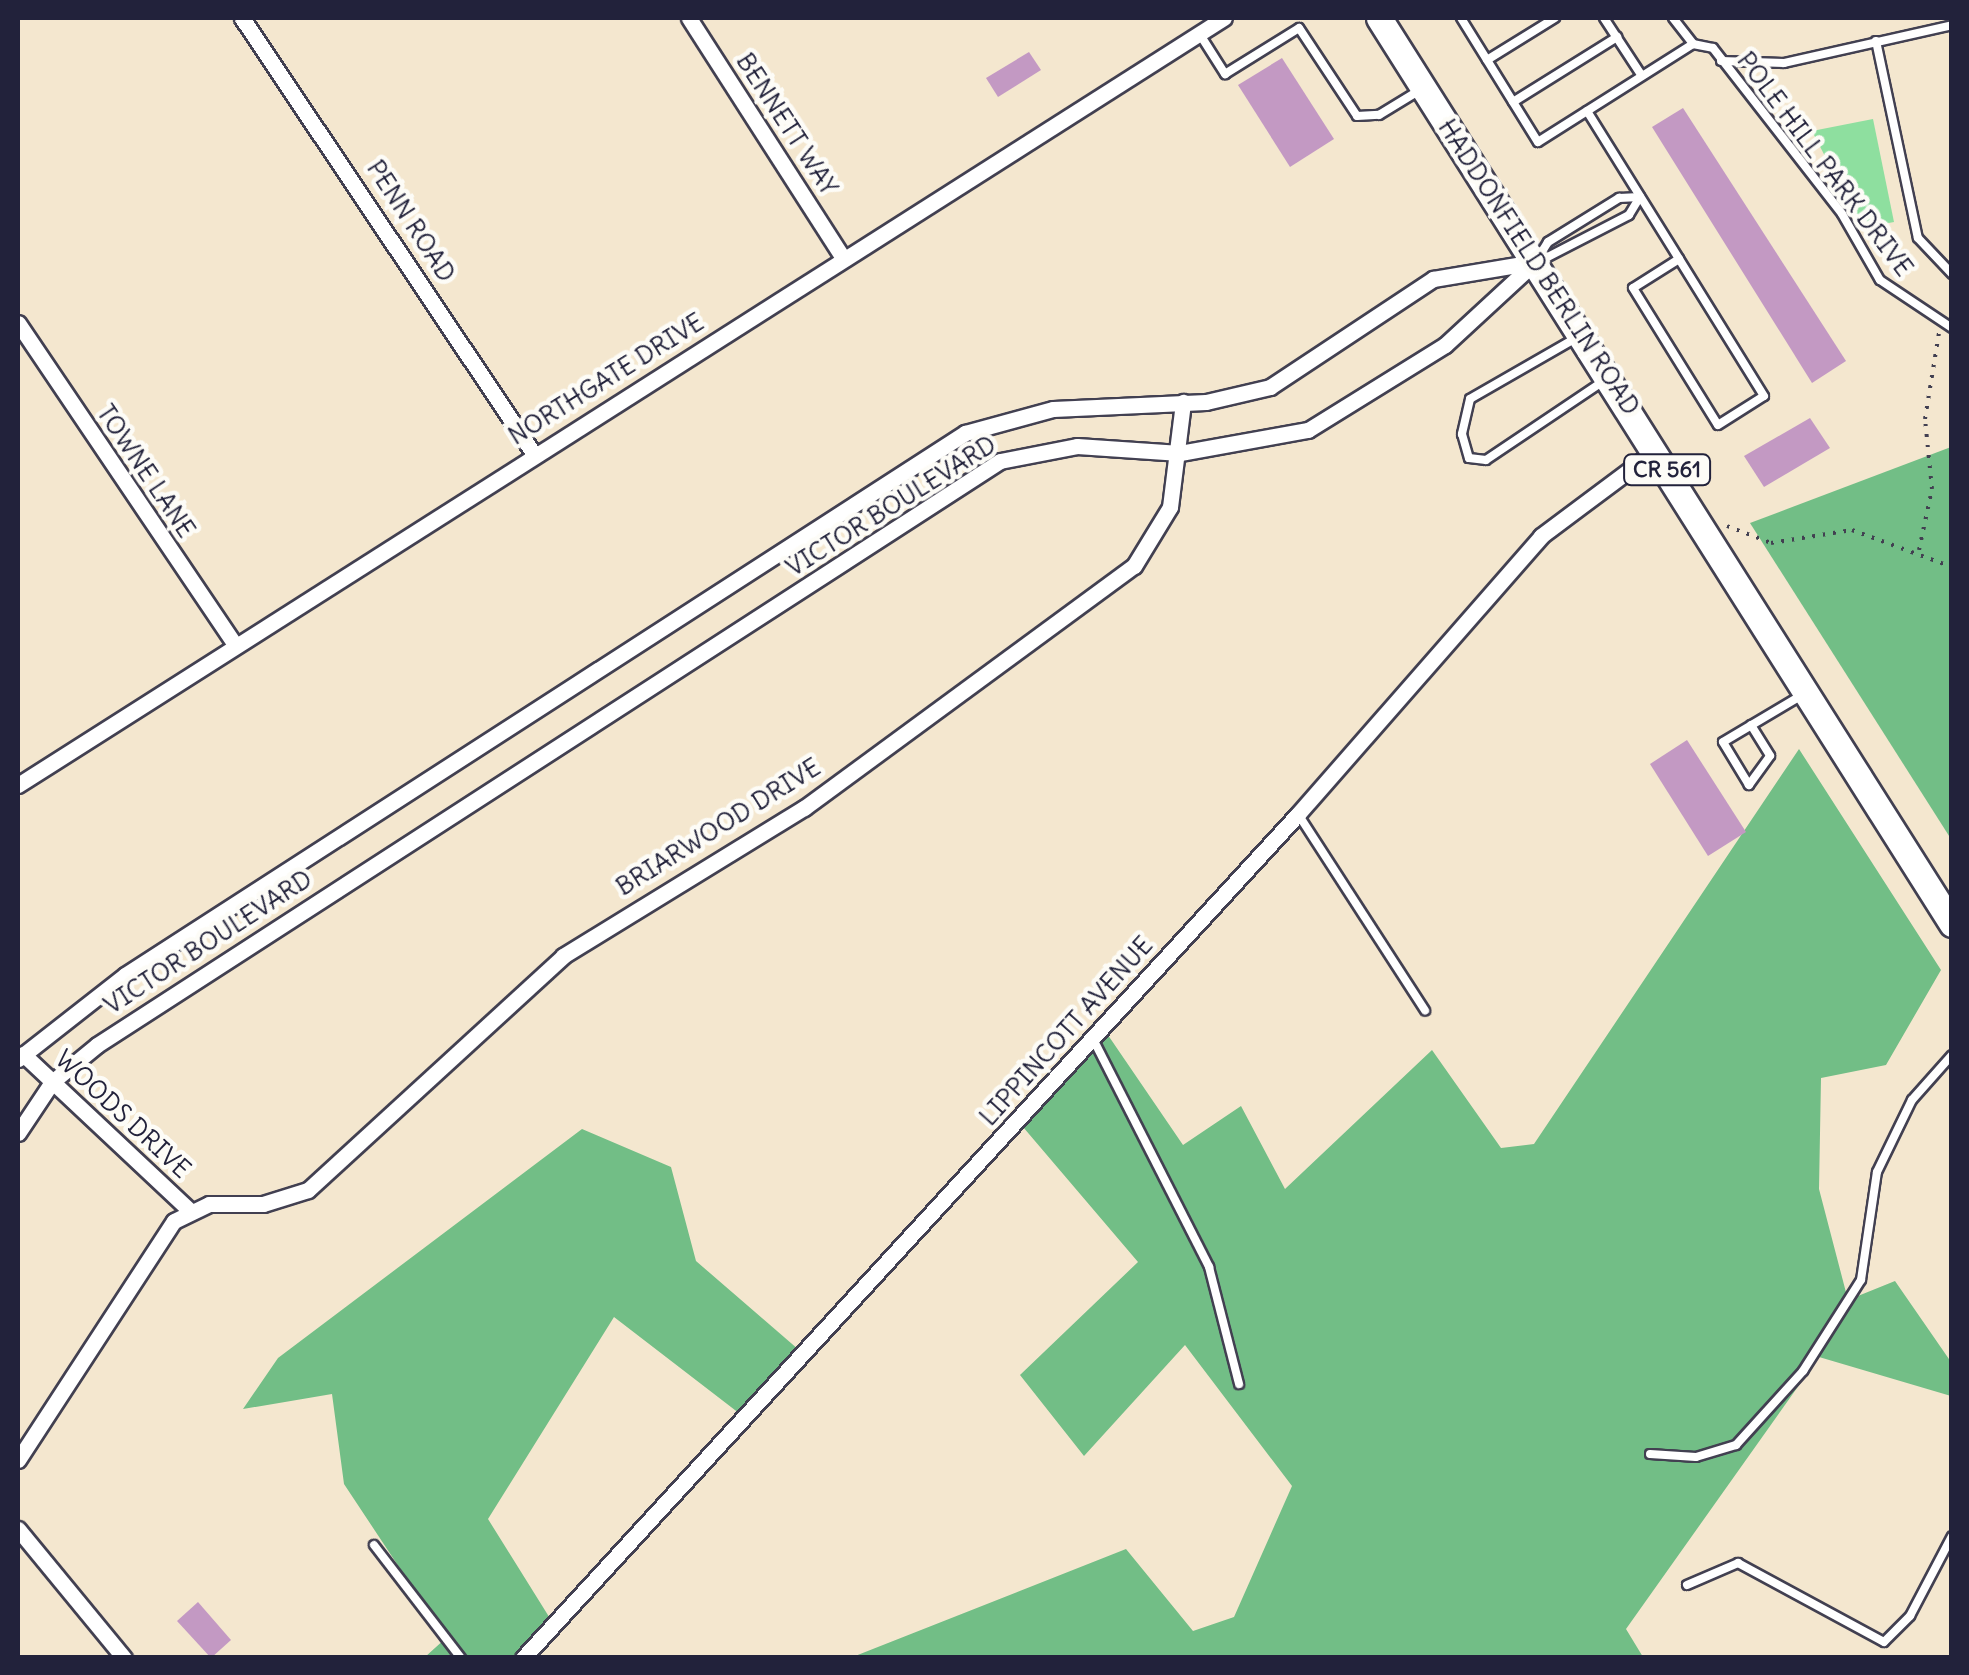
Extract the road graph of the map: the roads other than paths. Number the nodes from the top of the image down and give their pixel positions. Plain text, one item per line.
1 (242, 18) edge
2 (689, 18) edge
3 (1224, 18) edge
4 (1379, 18) edge
5 (1461, 18) edge
6 (1555, 18) edge
7 (1604, 18) edge
8 (1674, 18) edge
9 (1952, 25) edge
10 (1199, 33) junction
11 (1617, 37) junction
12 (1876, 41) junction
13 (1693, 44) junction
14 (1488, 60) junction
15 (1721, 61) junction
16 (1642, 76) junction
17 (1424, 87) junction
18 (1513, 102) junction
19 (1587, 111) junction
20 (1640, 197) junction
21 (844, 258) junction
22 (1679, 260) junction
23 (1536, 262) junction
24 (1952, 274) edge
25 (18, 323) edge
26 (1952, 328) edge
27 (1582, 335) junction
28 (1609, 378) junction
29 (1183, 402) junction
30 (1656, 450) junction
31 (534, 454) junction
32 (1180, 454) junction
33 (235, 646) junction
34 (1802, 695) junction
35 (1752, 725) junction
36 (18, 784) edge
37 (1298, 814) junction
38 (1952, 924) edge
39 (1425, 1010) dead end
40 (1093, 1039) junction
41 (1952, 1055) edge
42 (20, 1057) edge
43 (52, 1082) junction
44 (18, 1133) edge
45 (189, 1210) junction
46 (1239, 1384) dead end
47 (1650, 1454) dead end
48 (18, 1460) edge
49 (18, 1529) edge
50 (1952, 1536) edge
51 (374, 1546) dead end
52 (1687, 1586) dead end
53 (124, 1658) edge
54 (461, 1658) edge
55 (522, 1658) edge

1 - 31 street, PENN ROAD
2 - 21 street, BENNETT WAY
3 - 10 street, NORTHGATE DRIVE
4 - 17 main road, HADDONFIELD BERLIN ROAD / CR 561
5 - 14 lane
6 - 14 lane
7 - 11 lane
8 - 13 lane, POLE HILL PARK DRIVE
9 - 12 lane
10 - 17 lane
10 - 21 street, NORTHGATE DRIVE
11 - 16 lane
11 - 18 lane
12 - 15 lane
12 - 24 lane
13 - 15 lane, POLE HILL PARK DRIVE
13 - 16 lane
14 - 18 lane
15 - 26 lane, POLE HILL PARK DRIVE
16 - 19 lane
17 - 23 main road, HADDONFIELD BERLIN ROAD / CR 561
18 - 19 lane
19 - 20 lane
20 - 22 lane
20 - 23 lane
20 - 23 lane
21 - 31 street, NORTHGATE DRIVE
22 - 22 lane
23 - 27 main road, HADDONFIELD BERLIN ROAD / CR 561
23 - 29 street, VICTOR BOULEVARD
23 - 32 street, VICTOR BOULEVARD
25 - 33 street, TOWNE LANE
27 - 28 main road, HADDONFIELD BERLIN ROAD / CR 561
27 - 28 lane
28 - 30 main road, HADDONFIELD BERLIN ROAD / CR 561
29 - 32 street, BRIARWOOD DRIVE
29 - 42 street, VICTOR BOULEVARD
30 - 34 main road, HADDONFIELD BERLIN ROAD / CR 561
30 - 37 street, LIPPINCOTT AVENUE
31 - 33 street, NORTHGATE DRIVE
32 - 43 street, VICTOR BOULEVARD
32 - 45 street, BRIARWOOD DRIVE
33 - 36 street, NORTHGATE DRIVE
34 - 35 lane
34 - 38 main road, HADDONFIELD BERLIN ROAD / CR 561
35 - 35 lane
37 - 39 lane
37 - 40 street, LIPPINCOTT AVENUE
40 - 46 lane
40 - 55 street, LIPPINCOTT AVENUE
41 - 47 lane
42 - 43 street, WOODS DRIVE
43 - 44 street, VICTOR BOULEVARD
43 - 45 street, WOODS DRIVE
45 - 48 street
49 - 53 street
50 - 52 lane
51 - 54 lane

